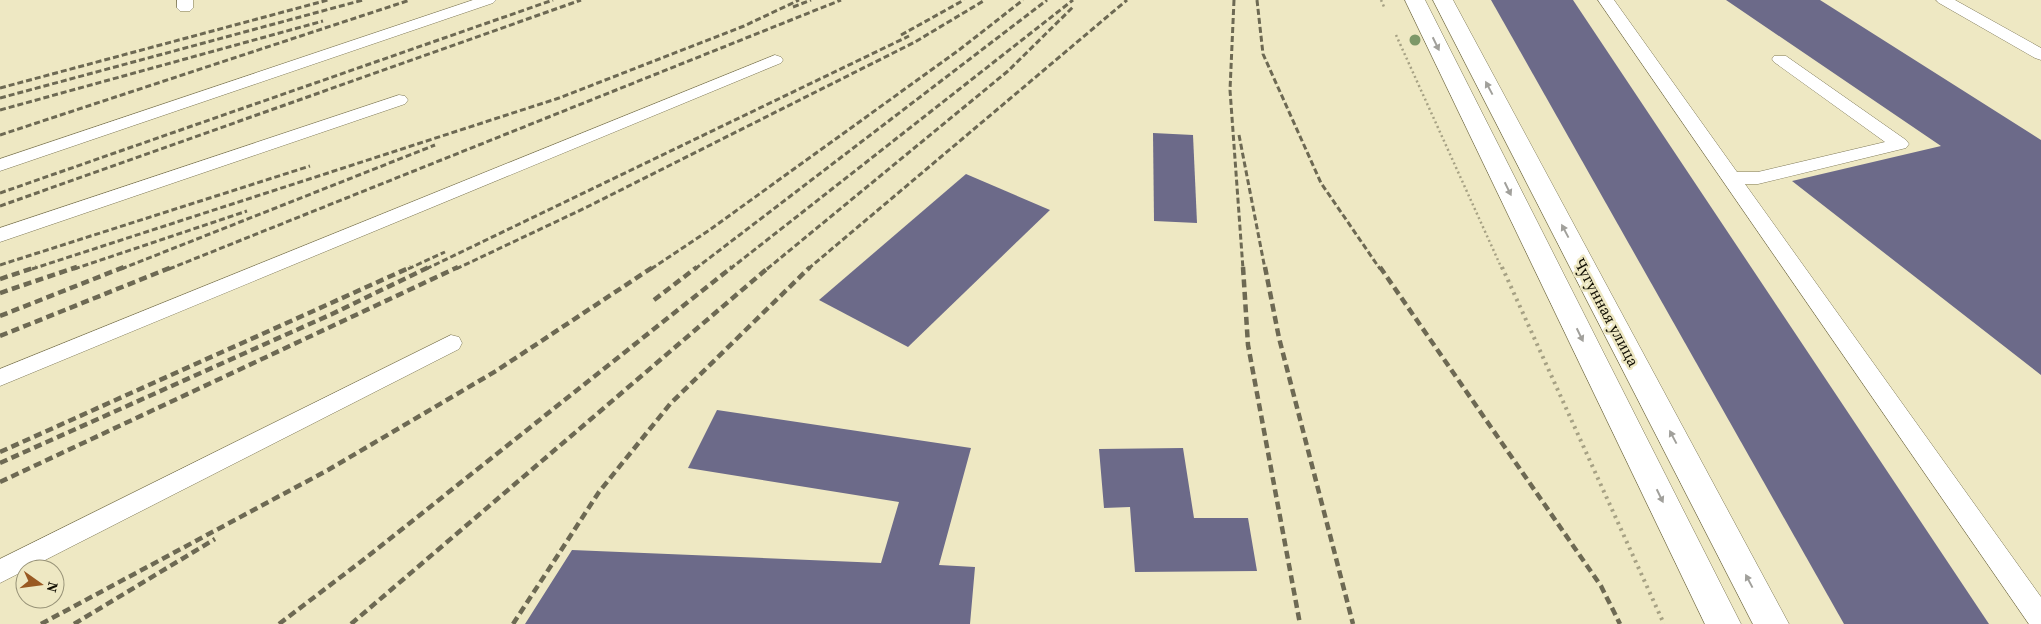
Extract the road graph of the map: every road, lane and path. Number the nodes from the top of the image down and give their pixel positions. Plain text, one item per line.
1 (488, 0) edge
2 (1381, 0) edge
3 (1414, 0) edge
4 (1443, 0) edge
5 (1606, 0) edge
6 (1944, 0) edge
7 (1389, 17) dead end
8 (1392, 26) dead end
9 (2041, 55) edge
10 (1780, 59) dead end
11 (775, 60) dead end
12 (399, 100) dead end
13 (0, 166) edge
14 (1731, 178) junction
15 (0, 234) edge
16 (451, 343) dead end
17 (0, 378) edge
18 (0, 572) edge
19 (2041, 619) edge
20 (1664, 624) edge
21 (1723, 624) edge
22 (1771, 624) edge

1 - 13 lane
2 - 7 path
3 -> 21 street, Чугунная улица
22 -> 4 street, Чугунная улица
5 - 14 lane
6 - 9 lane
8 - 20 path
10 - 14 lane
11 - 17 lane
12 - 15 lane
14 - 19 lane
16 - 18 lane

